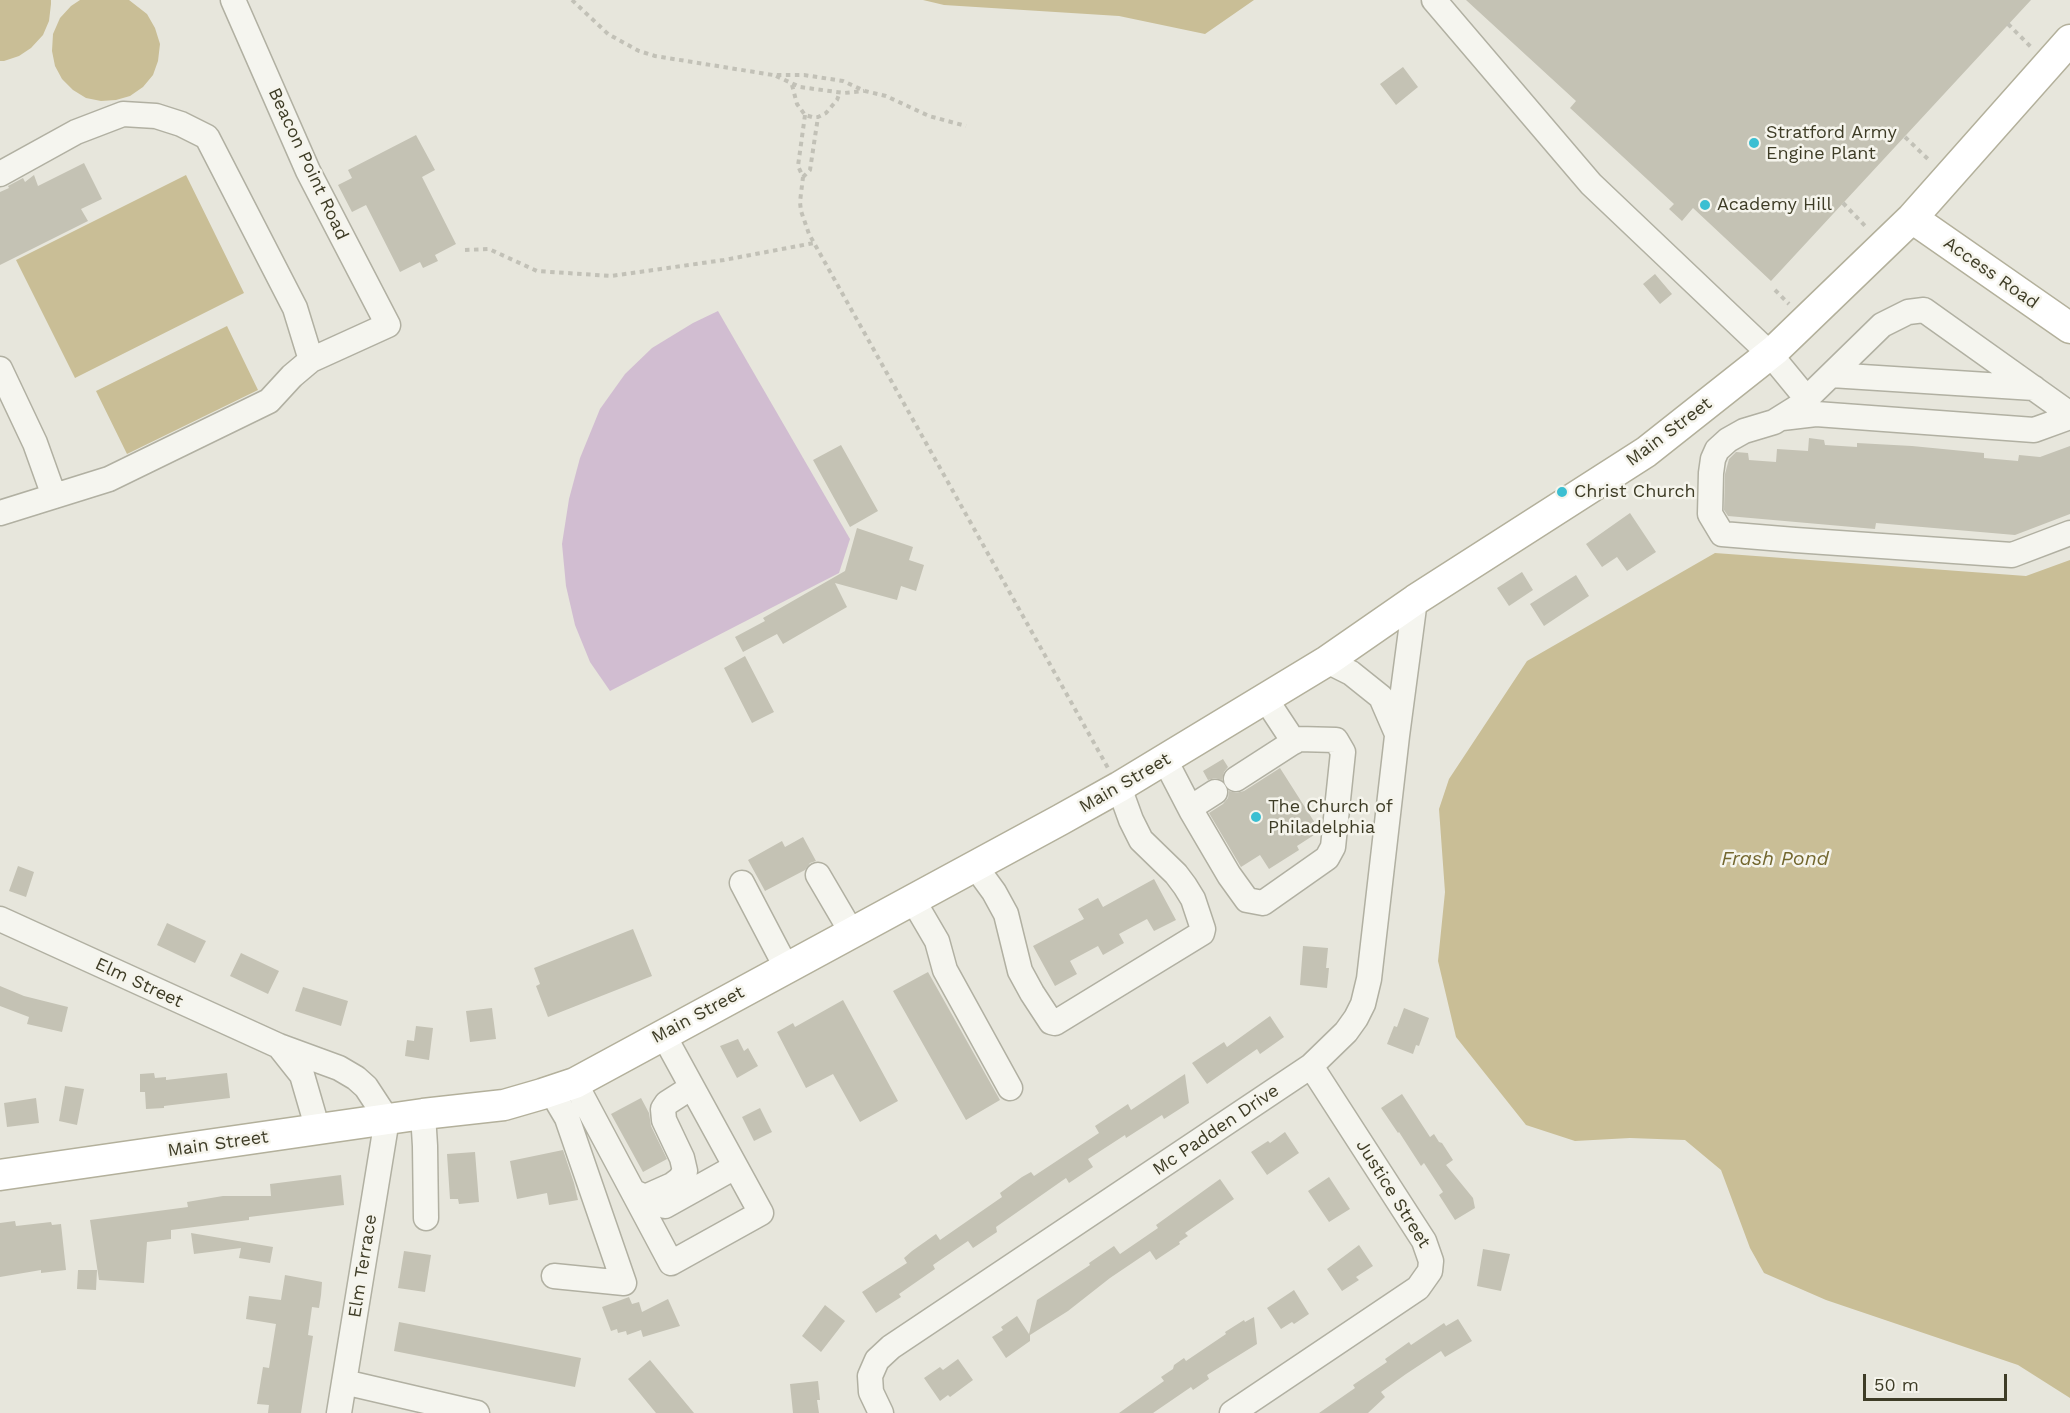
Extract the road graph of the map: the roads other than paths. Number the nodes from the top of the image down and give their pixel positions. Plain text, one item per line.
1 (233, 0) edge
2 (1434, 0) edge
3 (2070, 40) edge
4 (0, 174) edge
5 (1912, 218) junction
6 (2070, 328) edge
7 (1770, 354) junction
8 (311, 360) junction
9 (0, 369) edge
10 (1831, 375) junction
11 (2034, 388) junction
12 (1807, 399) junction
13 (2070, 415) edge
14 (1780, 418) junction
15 (54, 496) junction
16 (0, 513) edge
17 (2070, 533) edge
18 (1415, 600) junction
19 (1327, 661) junction
20 (1265, 698) junction
21 (1397, 736) junction
22 (1294, 742) junction
23 (1165, 760) junction
24 (1236, 779) dead end
25 (1119, 787) junction
26 (1215, 792) dead end
27 (1190, 808) junction
28 (975, 866) junction
29 (818, 875) dead end
30 (742, 883) dead end
31 (913, 900) junction
32 (0, 920) edge
33 (852, 933) junction
34 (786, 967) junction
35 (663, 1034) junction
36 (279, 1046) junction
37 (1311, 1066) junction
38 (563, 1087) junction
39 (692, 1088) junction
40 (1010, 1088) dead end
41 (423, 1114) junction
42 (387, 1119) junction
43 (318, 1130) junction
44 (735, 1167) junction
45 (0, 1175) edge
46 (634, 1192) junction
47 (647, 1216) junction
48 (426, 1218) dead end
49 (554, 1276) dead end
50 (344, 1382) junction
51 (339, 1413) edge
52 (477, 1413) edge
53 (881, 1413) edge
54 (1232, 1413) edge

1 - 8 street, Beacon Point Road
2 - 7 street
3 - 5 main road, Main Street
4 - 8 street
5 - 6 main road, Access Road
5 - 7 main road, Main Street
7 - 12 street
7 - 18 main road, Main Street
8 - 15 street
9 - 15 street
10 - 11 street
10 - 11 street
10 - 12 street
11 - 13 street
12 - 14 street
13 - 14 street
14 - 17 street
15 - 16 street
18 - 19 main road, Main Street
18 - 21 street, Mc Padden Drive
19 - 20 main road, Main Street
19 - 21 street, Mc Padden Drive
20 - 22 street
20 - 23 main road, Main Street
21 - 37 street, Mc Padden Drive
22 - 24 street
22 - 27 street
23 - 25 main road, Main Street
23 - 27 street
25 - 28 main road, Main Street
25 - 28 street
26 - 27 street
28 - 31 main road, Main Street
29 - 33 street
30 - 34 street
31 - 33 main road, Main Street
31 - 40 street
32 - 36 street, Elm Street
33 - 34 main road, Main Street
34 - 35 main road, Main Street
35 - 38 main road, Main Street
35 - 39 street
36 - 42 street, Elm Street
36 - 43 street, Elm Street
37 - 53 street, Mc Padden Drive
37 - 54 street, Justice Street
38 - 41 main road, Main Street
38 - 46 street
38 - 49 street
39 - 44 street
39 - 46 street
41 - 42 main road, Main Street
41 - 48 street
42 - 43 main road, Main Street
42 - 50 street, Elm Terrace
43 - 45 main road, Main Street
44 - 47 street
44 - 47 street
46 - 47 street
50 - 51 street, Elm Terrace
50 - 52 street

